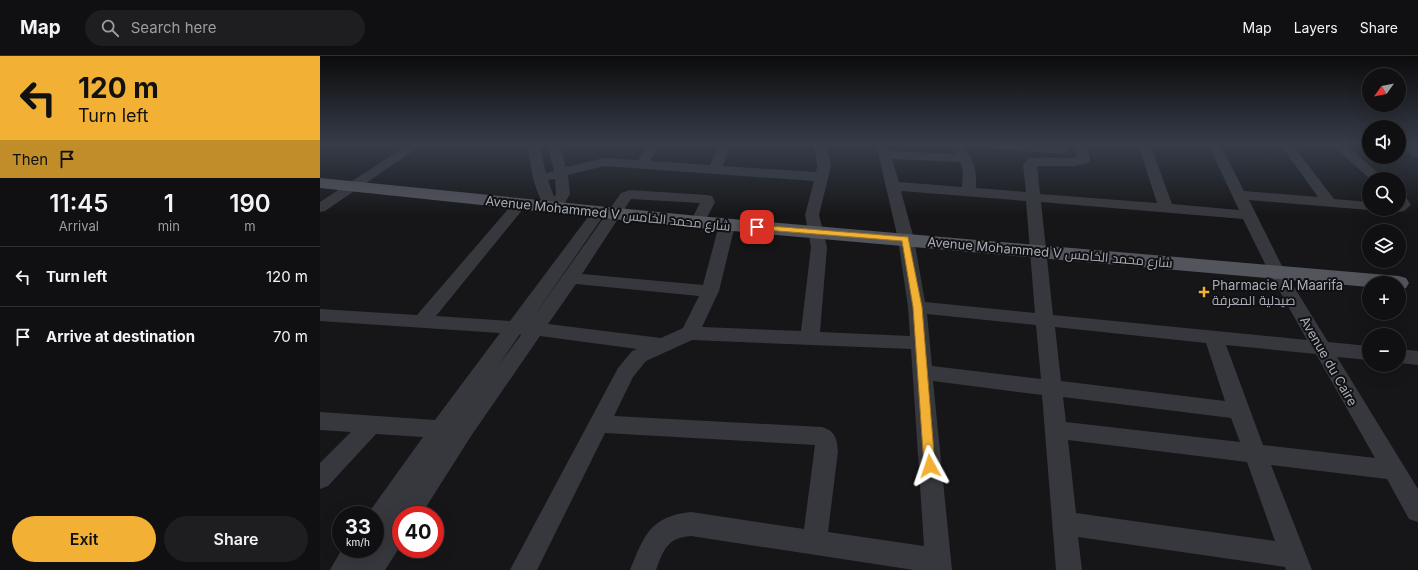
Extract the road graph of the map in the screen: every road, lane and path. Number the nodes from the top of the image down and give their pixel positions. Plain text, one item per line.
1 (380, 168) edge
2 (539, 168) edge
3 (559, 168) edge
4 (579, 168) edge
5 (700, 168) edge
6 (823, 168) edge
7 (889, 168) edge
8 (969, 168) edge
9 (1030, 168) edge
10 (1152, 168) edge
11 (1226, 168) edge
12 (1303, 168) edge
13 (715, 169) joint
14 (561, 173) junction
15 (822, 177) junction
16 (542, 178) junction
17 (320, 183) edge
18 (352, 186) junction
19 (894, 186) junction
20 (969, 192) junction
21 (1240, 195) junction
22 (1034, 198) junction
23 (1328, 202) junction
24 (520, 204) junction
25 (1362, 205) edge
26 (320, 208) edge
27 (555, 208) junction
28 (1166, 208) junction
29 (607, 213) junction
30 (1249, 215) junction
31 (698, 222) junction
32 (727, 225) junction
33 (817, 232) junction
34 (906, 239) junction
35 (1039, 251) junction
36 (1278, 272) junction
37 (571, 278) junction
38 (1362, 280) edge
39 (1406, 284) edge
40 (1418, 285) edge
41 (710, 291) junction
42 (917, 307) junction
43 (320, 315) edge
44 (1046, 321) junction
45 (421, 322) junction
46 (515, 327) junction
47 (535, 329) junction
48 (690, 333) junction
49 (810, 338) junction
50 (1214, 338) junction
51 (919, 343) junction
52 (663, 345) junction
53 (1321, 349) junction
54 (1362, 352) edge
55 (1406, 357) edge
56 (1418, 358) edge
57 (922, 372) junction
58 (1052, 387) junction
59 (1238, 411) junction
60 (320, 421) edge
61 (598, 424) junction
62 (370, 426) junction
63 (441, 429) junction
64 (463, 430) junction
65 (1056, 430) junction
66 (1254, 453) junction
67 (1393, 470) junction
68 (320, 479) edge
69 (412, 506) edge
70 (384, 511) edge
71 (1418, 511) edge
72 (1065, 523) junction
73 (392, 537) edge
74 (814, 543) junction
75 (351, 558) edge
76 (1296, 563) edge
77 (938, 565) edge
78 (343, 570) edge
79 (370, 570) edge
80 (523, 570) edge
81 (643, 570) edge
82 (1069, 570) edge

1 - 18 street
2 - 16 street
3 - 14 street
4 - 14 street
5 - 13 street
6 - 15 street
7 - 19 street
8 - 20 street
9 - 22 street
10 - 28 street
11 - 21 street, Avenue du Caire
12 - 23 street
13 - 15 street
14 - 16 street
14 - 27 street
15 - 33 street
16 - 27 street
17 - 18 main road, Avenue Mohammed V شارع محمد الخامس
18 - 24 main road, Avenue Mohammed V شارع محمد الخامس
18 - 26 street
19 - 20 street
19 - 34 street
20 - 22 street
21 - 23 street
21 - 30 street, Avenue du Caire
22 - 28 street
22 - 35 street
23 - 25 street
24 - 27 main road, Avenue Mohammed V شارع محمد الخامس
24 - 45 street
27 - 29 main road, Avenue Mohammed V شارع محمد الخامس
28 - 30 street
29 - 31 main road, Avenue Mohammed V شارع محمد الخامس
29 - 31 street
29 - 37 street
29 - 46 street
30 - 36 street, Avenue du Caire
31 - 32 main road, Avenue Mohammed V شارع محمد الخامس
32 - 33 main road, Avenue Mohammed V شارع محمد الخامس
32 - 41 street
33 - 34 main road, Avenue Mohammed V شارع محمد الخامس
33 - 49 street
34 - 35 main road, Avenue Mohammed V شارع محمد الخامس
34 - 42 street
35 - 36 main road, Avenue Mohammed V شارع محمد الخامس
35 - 44 street
36 - 38 main road, Avenue Mohammed V شارع محمد الخامس
36 - 53 street, Avenue du Caire
37 - 41 street
37 - 47 street
39 - 40 main road, Avenue Mohammed V شارع محمد الخامس
41 - 48 street
42 - 44 street
42 - 51 street
43 - 45 street
44 - 50 street
44 - 58 street
45 - 46 street
46 - 47 street
46 - 63 street
47 - 52 street
47 - 64 street
48 - 49 street
48 - 52 street
49 - 51 street
50 - 53 street
50 - 59 street
51 - 57 street
52 - 61 street
53 - 54 street
53 - 67 street, Avenue du Caire
55 - 56 street
57 - 58 street
57 - 77 street
58 - 59 street
58 - 65 street
59 - 66 street
60 - 62 street
61 - 74 street
61 - 80 street
62 - 63 street
62 - 68 street
63 - 64 street
63 - 70 street
64 - 69 street
65 - 66 street
65 - 72 street
66 - 67 street
66 - 76 street
67 - 71 street, Avenue du Caire
72 - 76 street
72 - 82 street
73 - 79 street
74 - 77 street
74 - 81 street
75 - 78 street

